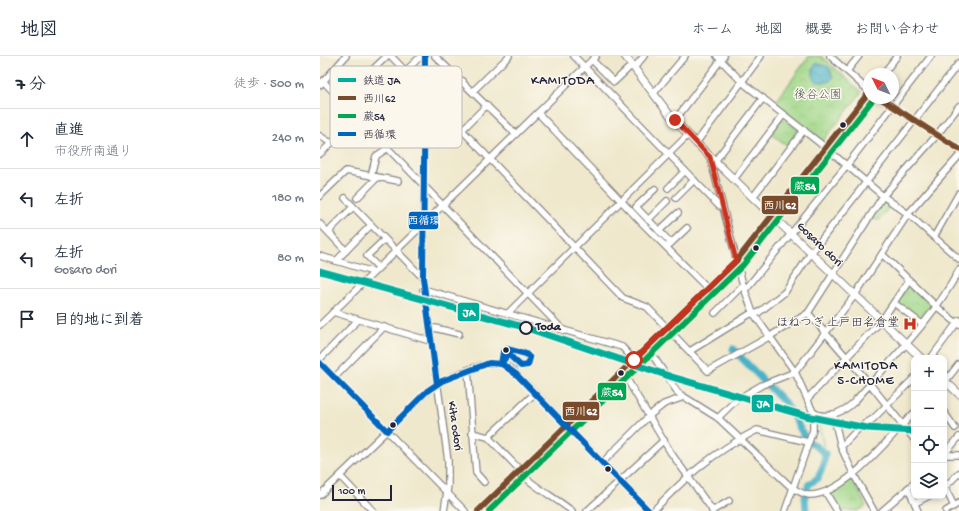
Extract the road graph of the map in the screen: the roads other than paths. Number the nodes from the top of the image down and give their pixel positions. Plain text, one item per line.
1 (346, 56) edge
2 (387, 56) edge
3 (391, 56) edge
4 (421, 56) edge
5 (435, 56) edge
6 (509, 56) edge
7 (574, 56) edge
8 (625, 56) edge
9 (644, 56) edge
10 (685, 56) edge
11 (761, 56) edge
12 (830, 56) edge
13 (859, 56) edge
14 (897, 56) edge
15 (931, 56) edge
16 (594, 58) edge
17 (721, 58) edge
18 (959, 63) edge
19 (337, 66) edge
20 (376, 66) edge
21 (400, 66) edge
22 (411, 66) edge
23 (446, 66) edge
24 (633, 66) junction
25 (585, 67) junction
26 (888, 68) edge
27 (847, 71) junction
28 (330, 74) edge
29 (463, 81) edge
30 (742, 82) junction
31 (322, 83) edge
32 (863, 86) edge
33 (330, 91) edge
34 (473, 91) junction
35 (654, 94) junction
36 (763, 98) junction
37 (863, 100) edge
38 (889, 104) edge
39 (487, 105) junction
40 (892, 106) junction
41 (959, 106) edge
42 (538, 113) junction
43 (784, 114) junction
44 (675, 120) junction
45 (914, 120) junction
46 (462, 130) joint
47 (804, 130) junction
48 (516, 134) junction
49 (688, 135) junction
50 (937, 135) junction
51 (320, 136) edge
52 (330, 142) edge
53 (696, 143) junction
54 (330, 144) edge
55 (388, 148) joint
56 (424, 148) edge
57 (826, 148) junction
58 (959, 149) edge
59 (320, 154) edge
60 (669, 154) junction
61 (959, 156) edge
62 (490, 159) junction
63 (712, 159) junction
64 (847, 165) junction
65 (685, 171) junction
66 (374, 176) junction
67 (734, 179) junction
68 (694, 180) junction
69 (398, 181) dead end
70 (865, 182) junction
71 (423, 184) junction
72 (668, 188) dead end
73 (655, 189) dead end
74 (959, 193) edge
75 (320, 196) edge
76 (883, 196) junction
77 (752, 197) junction
78 (345, 198) dead end
79 (357, 198) dead end
80 (676, 198) dead end
81 (622, 200) junction
82 (667, 201) dead end
83 (443, 204) junction
84 (353, 207) junction
85 (723, 208) junction
86 (678, 213) dead end
87 (908, 214) junction
88 (772, 216) junction
89 (648, 220) junction
90 (320, 224) edge
91 (423, 224) junction
92 (371, 225) junction
93 (687, 228) dead end
94 (659, 231) junction
95 (330, 234) junction
96 (791, 234) junction
97 (934, 237) junction
98 (385, 240) junction
99 (669, 245) junction
100 (575, 247) junction
101 (396, 250) junction
102 (346, 251) junction
103 (811, 253) junction
104 (882, 254) junction
105 (320, 256) edge
106 (736, 260) junction
107 (959, 260) edge
108 (336, 261) junction
109 (378, 268) junction
110 (959, 270) edge
111 (373, 272) junction
112 (833, 274) junction
113 (423, 278) junction
114 (909, 280) junction
115 (707, 288) junction
116 (744, 288) junction
117 (423, 289) junction
118 (528, 292) junction
119 (855, 294) junction
120 (894, 303) junction
121 (936, 306) junction
122 (333, 312) junction
123 (715, 313) dead end
124 (808, 313) junction
125 (507, 314) junction
126 (753, 314) junction
127 (358, 320) junction
128 (882, 320) junction
129 (958, 323) edge
130 (922, 324) junction
131 (320, 325) edge
132 (384, 327) junction
133 (667, 327) junction
134 (429, 328) junction
135 (564, 331) junction
136 (825, 333) junction
137 (459, 334) dead end
138 (769, 337) junction
139 (430, 341) junction
140 (906, 344) junction
141 (647, 347) junction
142 (690, 351) junction
143 (919, 355) edge
144 (933, 355) edge
145 (320, 358) edge
146 (847, 358) junction
147 (634, 360) junction
148 (320, 362) edge
149 (501, 364) junction
150 (959, 364) edge
151 (468, 370) junction
152 (622, 371) junction
153 (795, 372) junction
154 (334, 378) junction
155 (947, 379) edge
156 (911, 381) edge
157 (947, 383) edge
158 (437, 384) junction
159 (870, 384) junction
160 (534, 394) junction
161 (959, 394) edge
162 (684, 397) junction
163 (808, 398) junction
164 (886, 404) junction
165 (816, 414) junction
166 (833, 414) junction
167 (650, 415) junction
168 (718, 418) junction
169 (911, 418) edge
170 (947, 418) edge
171 (903, 424) junction
172 (565, 425) junction
173 (955, 428) dead end
174 (387, 431) junction
175 (472, 433) junction
176 (911, 435) edge
177 (488, 437) junction
178 (959, 437) edge
179 (739, 439) junction
180 (664, 440) junction
181 (809, 441) junction
182 (841, 447) junction
183 (959, 455) edge
184 (602, 463) junction
185 (519, 470) junction
186 (959, 473) edge
187 (854, 475) junction
188 (340, 476) junction
189 (687, 476) junction
190 (619, 480) junction
191 (484, 482) dead end
192 (911, 486) edge
193 (947, 486) edge
194 (792, 488) junction
195 (908, 488) junction
196 (947, 491) edge
197 (826, 492) junction
198 (447, 493) junction
199 (320, 496) edge
200 (923, 499) edge
201 (730, 501) dead end
202 (914, 503) junction
203 (957, 505) edge
204 (373, 511) edge
205 (444, 511) edge
206 (465, 511) edge
207 (478, 511) edge
208 (572, 511) edge
209 (587, 511) edge
210 (649, 511) edge
211 (653, 511) edge
212 (713, 511) edge
213 (785, 511) edge
214 (837, 511) edge
215 (874, 511) edge
216 (882, 511) edge
217 (918, 511) edge
218 (946, 511) edge

1 - 19 street
2 - 20 street
3 - 21 street
4 - 22 street
5 - 23 street
6 - 34 street
7 - 25 street
8 - 24 main road, Gosaro dori
9 - 24 street
10 - 35 street
11 - 30 street
12 - 27 street
13 - 27 street
14 - 26 street
15 - 40 street
16 - 24 street
16 - 25 street
17 - 30 street
17 - 44 street
18 - 45 street
24 - 35 main road, Gosaro dori
25 - 42 street
25 - 60 street
27 - 32 street
28 - 31 street
29 - 34 street
30 - 36 street
30 - 53 street
31 - 33 street
34 - 39 street
35 - 44 main road, Gosaro dori
36 - 43 street
36 - 63 street
37 - 57 street
38 - 40 street
39 - 46 street
39 - 48 street
40 - 45 street
40 - 64 street
41 - 50 street
42 - 48 street
42 - 81 street
43 - 47 street
43 - 67 street
44 - 49 main road, Gosaro dori
45 - 50 street
45 - 70 street
46 - 62 street
47 - 57 street
47 - 77 street
48 - 62 street
49 - 53 main road, Gosaro dori
49 - 60 street
50 - 58 street
50 - 76 street
51 - 52 street
53 - 63 main road, Gosaro dori
54 - 59 street
55 - 66 street
55 - 71 street
56 - 71 street, Kita odori
57 - 64 street
57 - 88 street
60 - 65 street
60 - 81 street
61 - 87 street
62 - 83 street
62 - 100 street
63 - 67 main road, Gosaro dori
63 - 85 street
64 - 70 street
64 - 96 street
65 - 68 street
65 - 72 street
66 - 69 street
66 - 75 street
66 - 79 street
67 - 77 main road, Gosaro dori
68 - 80 street
68 - 85 street
70 - 76 street
70 - 103 street
71 - 83 street
71 - 91 street, Kita odori
73 - 89 street
74 - 97 street
76 - 87 street
76 - 112 street
77 - 88 main road, Gosaro dori
78 - 84 street
81 - 99 street
81 - 100 street
82 - 89 street
83 - 91 street
83 - 118 street
84 - 92 street
84 - 95 street
85 - 106 street
86 - 94 street
87 - 97 street
87 - 104 street
88 - 96 main road, Gosaro dori
88 - 106 street
89 - 94 street
90 - 95 street
91 - 101 street
91 - 113 street, Kita odori
92 - 98 street
92 - 102 street
93 - 99 street
94 - 99 street
95 - 102 street
96 - 103 main road, Gosaro dori
96 - 116 street
97 - 107 street
98 - 101 street
98 - 109 street
99 - 115 street
100 - 118 street
100 - 133 street
101 - 109 street
101 - 113 street
102 - 108 street
103 - 112 main road, Gosaro dori
103 - 126 street
104 - 114 street
104 - 119 street
105 - 108 street
106 - 115 street
106 - 116 street
108 - 111 street
109 - 111 street
110 - 121 street
111 - 122 street
112 - 119 main road, Gosaro dori
112 - 124 street
113 - 117 street, Kita odori
114 - 120 street
114 - 121 street
115 - 133 street
116 - 123 street
116 - 126 street
117 - 125 street
117 - 134 street, Kita odori
118 - 125 street
118 - 135 street
119 - 128 main road, Gosaro dori
119 - 136 street
120 - 128 street
120 - 130 street
121 - 129 street
121 - 130 street
122 - 127 street
122 - 131 street
124 - 136 street
124 - 138 street
125 - 135 street
126 - 138 street
126 - 142 street
127 - 132 street
127 - 145 street
128 - 140 main road, Gosaro dori
128 - 146 street
129 - 144 street
130 - 140 street
132 - 139 street
132 - 154 street
133 - 141 street
133 - 142 street
134 - 137 street
134 - 139 street, Kita odori
135 - 147 street
136 - 146 street
136 - 153 street
138 - 142 street
138 - 153 street
139 - 158 street, Kita odori
140 - 143 main road, Gosaro dori
140 - 159 street
141 - 147 street
141 - 162 street
146 - 159 street
146 - 163 street
147 - 152 street
148 - 154 street
149 - 149 street
149 - 151 street
149 - 160 street
150 - 155 street
151 - 158 street
151 - 175 street
152 - 167 street
152 - 172 street
153 - 163 street
153 - 168 street
154 - 174 street
156 - 164 street
157 - 161 main road
158 - 174 street
158 - 198 street, Kita odori
159 - 164 street
159 - 166 street
160 - 172 street
160 - 177 street
162 - 167 street
162 - 168 street
163 - 165 street
164 - 171 street
164 - 182 street
165 - 166 street
165 - 181 street
166 - 182 street
167 - 180 street
167 - 184 street
168 - 179 street
169 - 171 street
170 - 173 street
171 - 176 street
171 - 187 street
172 - 184 street
172 - 185 street
174 - 188 street
174 - 198 street
175 - 177 street
175 - 191 street
177 - 185 street
178 - 183 street
179 - 181 street
179 - 189 street
179 - 194 street
180 - 189 street
180 - 190 street
181 - 194 street
182 - 187 street
184 - 190 street
185 - 207 street
185 - 208 street
186 - 193 street
187 - 197 street
187 - 215 street
188 - 199 street
188 - 204 street
189 - 211 street
189 - 212 street
190 - 209 street
190 - 210 street
192 - 195 street
194 - 197 street
194 - 213 street
195 - 202 street
195 - 216 street
196 - 203 street
197 - 214 street
198 - 205 street, Kita odori
198 - 206 street
200 - 202 street
201 - 212 street
202 - 217 street
203 - 218 street

